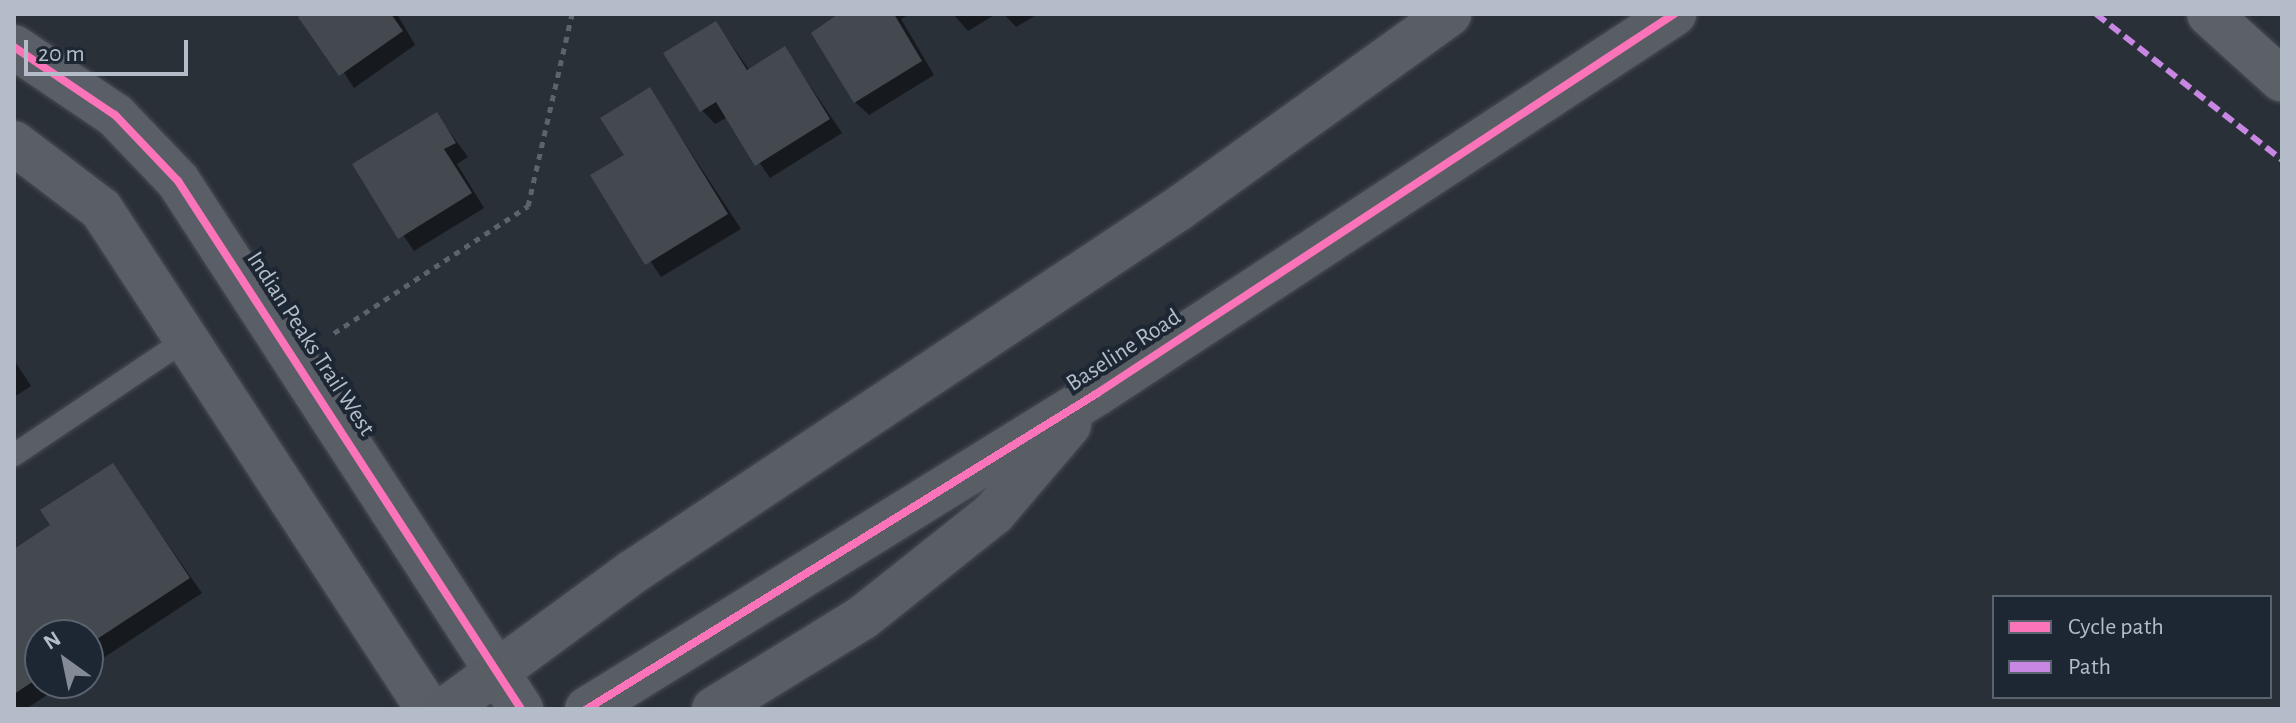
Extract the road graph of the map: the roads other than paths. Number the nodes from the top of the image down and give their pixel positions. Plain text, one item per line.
1 (1449, 14) edge
2 (1674, 14) edge
3 (2209, 14) edge
4 (14, 47) edge
5 (2282, 80) edge
6 (14, 143) edge
7 (185, 340) junction
8 (1096, 394) junction
9 (14, 455) edge
10 (499, 668) junction
11 (428, 709) edge
12 (446, 709) edge
13 (521, 709) edge
14 (587, 709) edge
15 (714, 709) edge

1 - 10 main road
2 - 8 main road, Baseline Road
3 - 5 main road
4 - 10 street, Indian Peaks Trail West
6 - 7 street
7 - 9 lane
7 - 11 street
8 - 14 main road, Baseline Road
8 - 15 main road
10 - 12 main road
10 - 13 street, Indian Peaks Trail West

